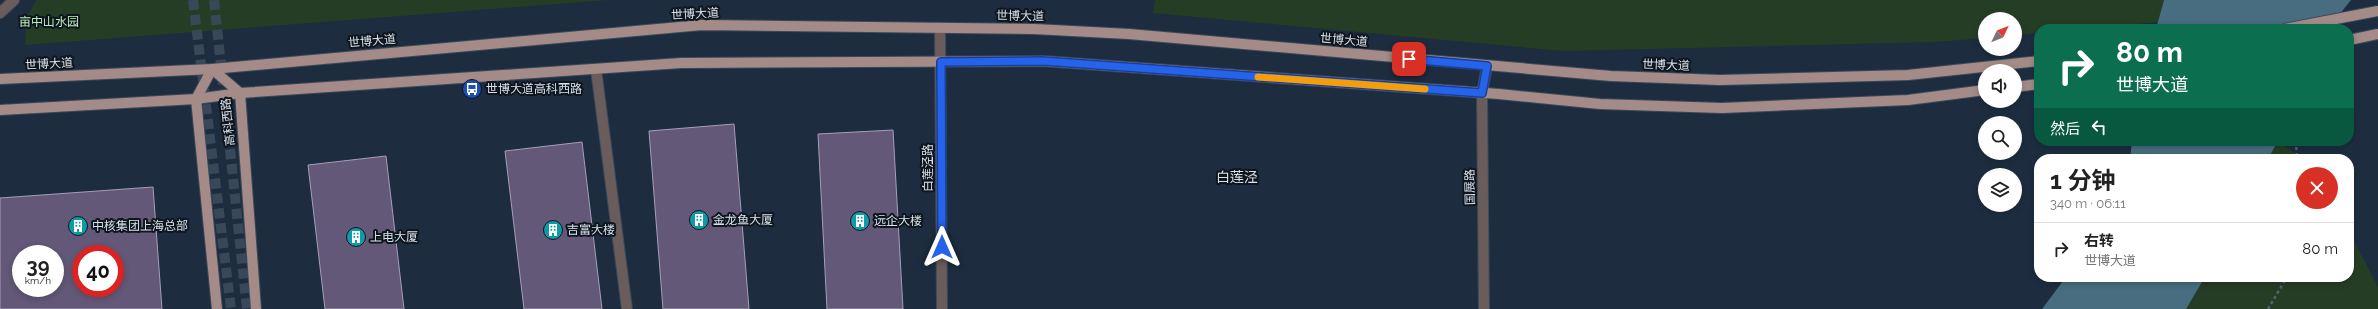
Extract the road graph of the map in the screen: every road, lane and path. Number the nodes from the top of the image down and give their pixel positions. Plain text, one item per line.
1 (14, 0) edge
2 (2378, 11) edge
3 (0, 13) edge
4 (2310, 24) edge
5 (940, 28) junction
6 (2378, 34) edge
7 (2354, 39) edge
8 (2034, 61) edge
9 (941, 62) junction
10 (1487, 66) junction
11 (212, 69) junction
12 (596, 69) junction
13 (0, 79) edge
14 (2034, 85) edge
15 (2022, 86) edge
16 (1978, 91) edge
17 (240, 93) junction
18 (1482, 93) junction
19 (196, 99) junction
20 (0, 110) edge
21 (2284, 282) edge
22 (217, 309) edge
23 (256, 309) edge
24 (627, 309) edge
25 (942, 309) edge
26 (1484, 309) edge
27 (2268, 309) edge

1 - 3 street
2 - 4 main road, bridge
5 - 9 street, 白莲泾路
5 - 10 main road, 世博大道
5 - 11 main road, 世博大道
6 - 7 main road, bridge
8 - 10 main road, 世博大道
9 - 12 main road
9 - 18 main road
9 - 25 street, 白莲泾路
10 - 18 street, 国展路
11 - 13 main road, 世博大道
11 - 17 main road, 高科西路
11 - 19 main road
12 - 17 main road
12 - 24 street
14 - 15 main road
16 - 18 main road
17 - 19 main road
17 - 23 main road, 高科西路
18 - 26 street, 国展路
19 - 20 main road
19 - 22 main road
21 - 27 path

